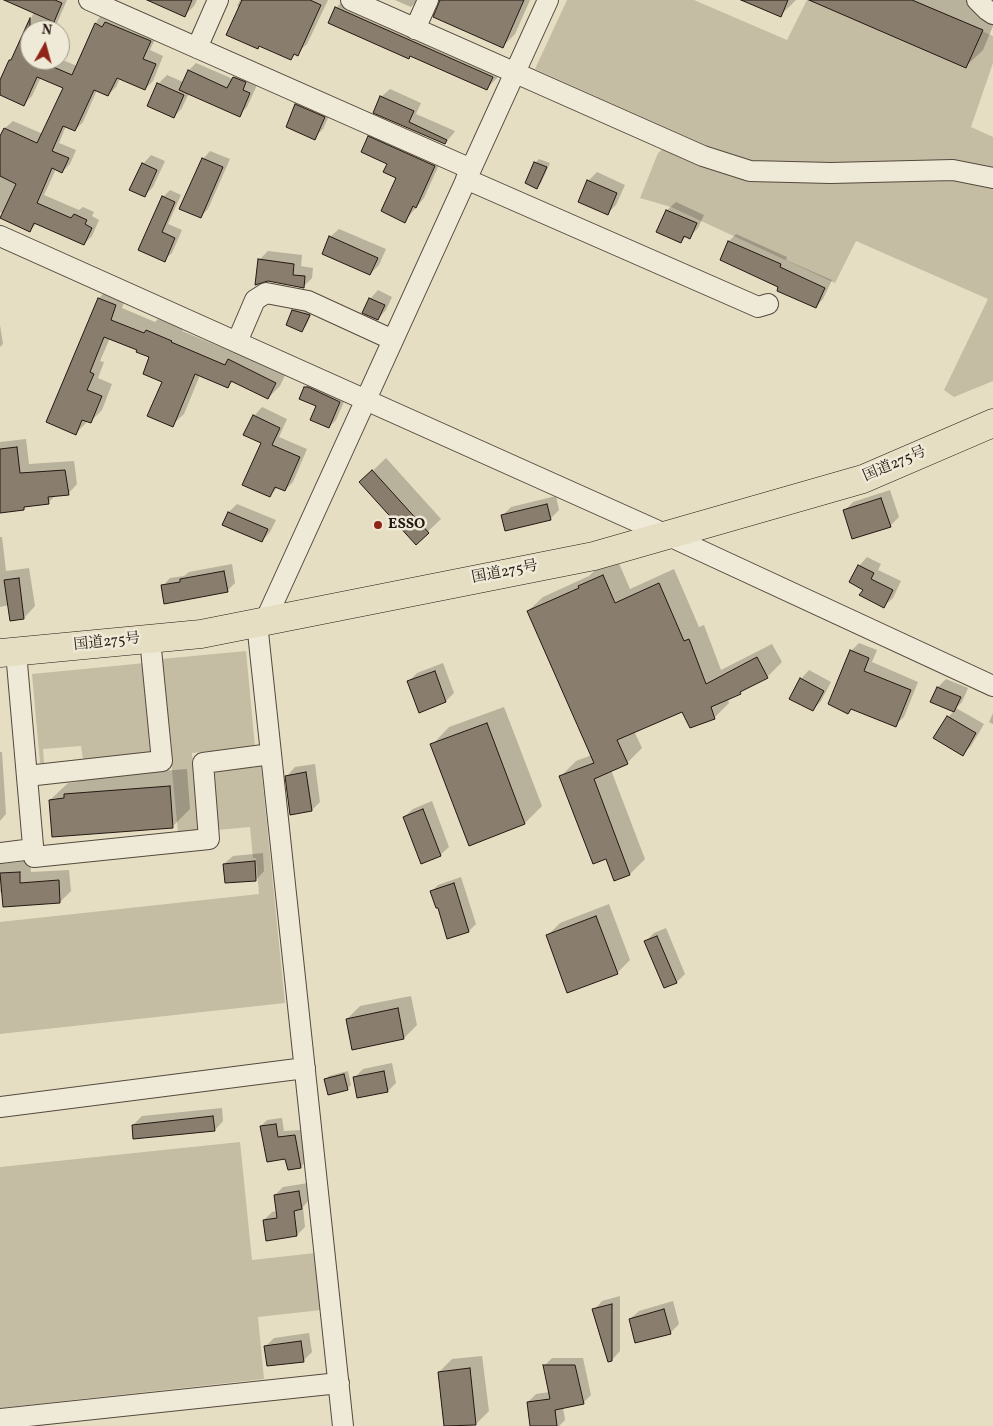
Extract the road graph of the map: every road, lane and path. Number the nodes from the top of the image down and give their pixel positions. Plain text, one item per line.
1 (91, 0) edge
2 (218, 0) edge
3 (351, 0) edge
4 (428, 0) edge
5 (548, 0) edge
6 (977, 0) edge
7 (993, 14) edge
8 (415, 29) junction
9 (197, 48) junction
10 (514, 74) junction
11 (469, 174) junction
12 (993, 178) edge
13 (0, 236) edge
14 (768, 304) dead end
15 (392, 340) junction
16 (237, 342) junction
17 (365, 400) junction
18 (993, 423) edge
19 (667, 535) junction
20 (261, 622) junction
21 (150, 639) junction
22 (8, 653) edge
23 (993, 686) edge
24 (271, 754) junction
25 (27, 776) junction
26 (33, 849) junction
27 (0, 853) edge
28 (305, 1068) junction
29 (0, 1107) edge
30 (339, 1383) junction
31 (0, 1419) edge
32 (343, 1426) edge

1 - 9 street
2 - 9 street
3 - 8 street
4 - 8 street
5 - 10 street
6 - 7 street
8 - 10 street
9 - 11 street
10 - 11 street
10 - 12 street
11 - 14 street
11 - 15 street
13 - 16 street
15 - 16 street
15 - 17 street
16 - 17 street
17 - 19 street
17 - 20 street
18 - 19 highway, 国道275号
19 - 20 highway, 国道275号
19 - 23 street
20 - 21 highway, 国道275号
20 - 24 street
21 - 22 highway, 国道275号
21 - 25 street
22 - 25 street
24 - 26 street
24 - 28 street
25 - 26 street
26 - 27 street
28 - 29 street
28 - 30 street
30 - 31 street
30 - 32 street

